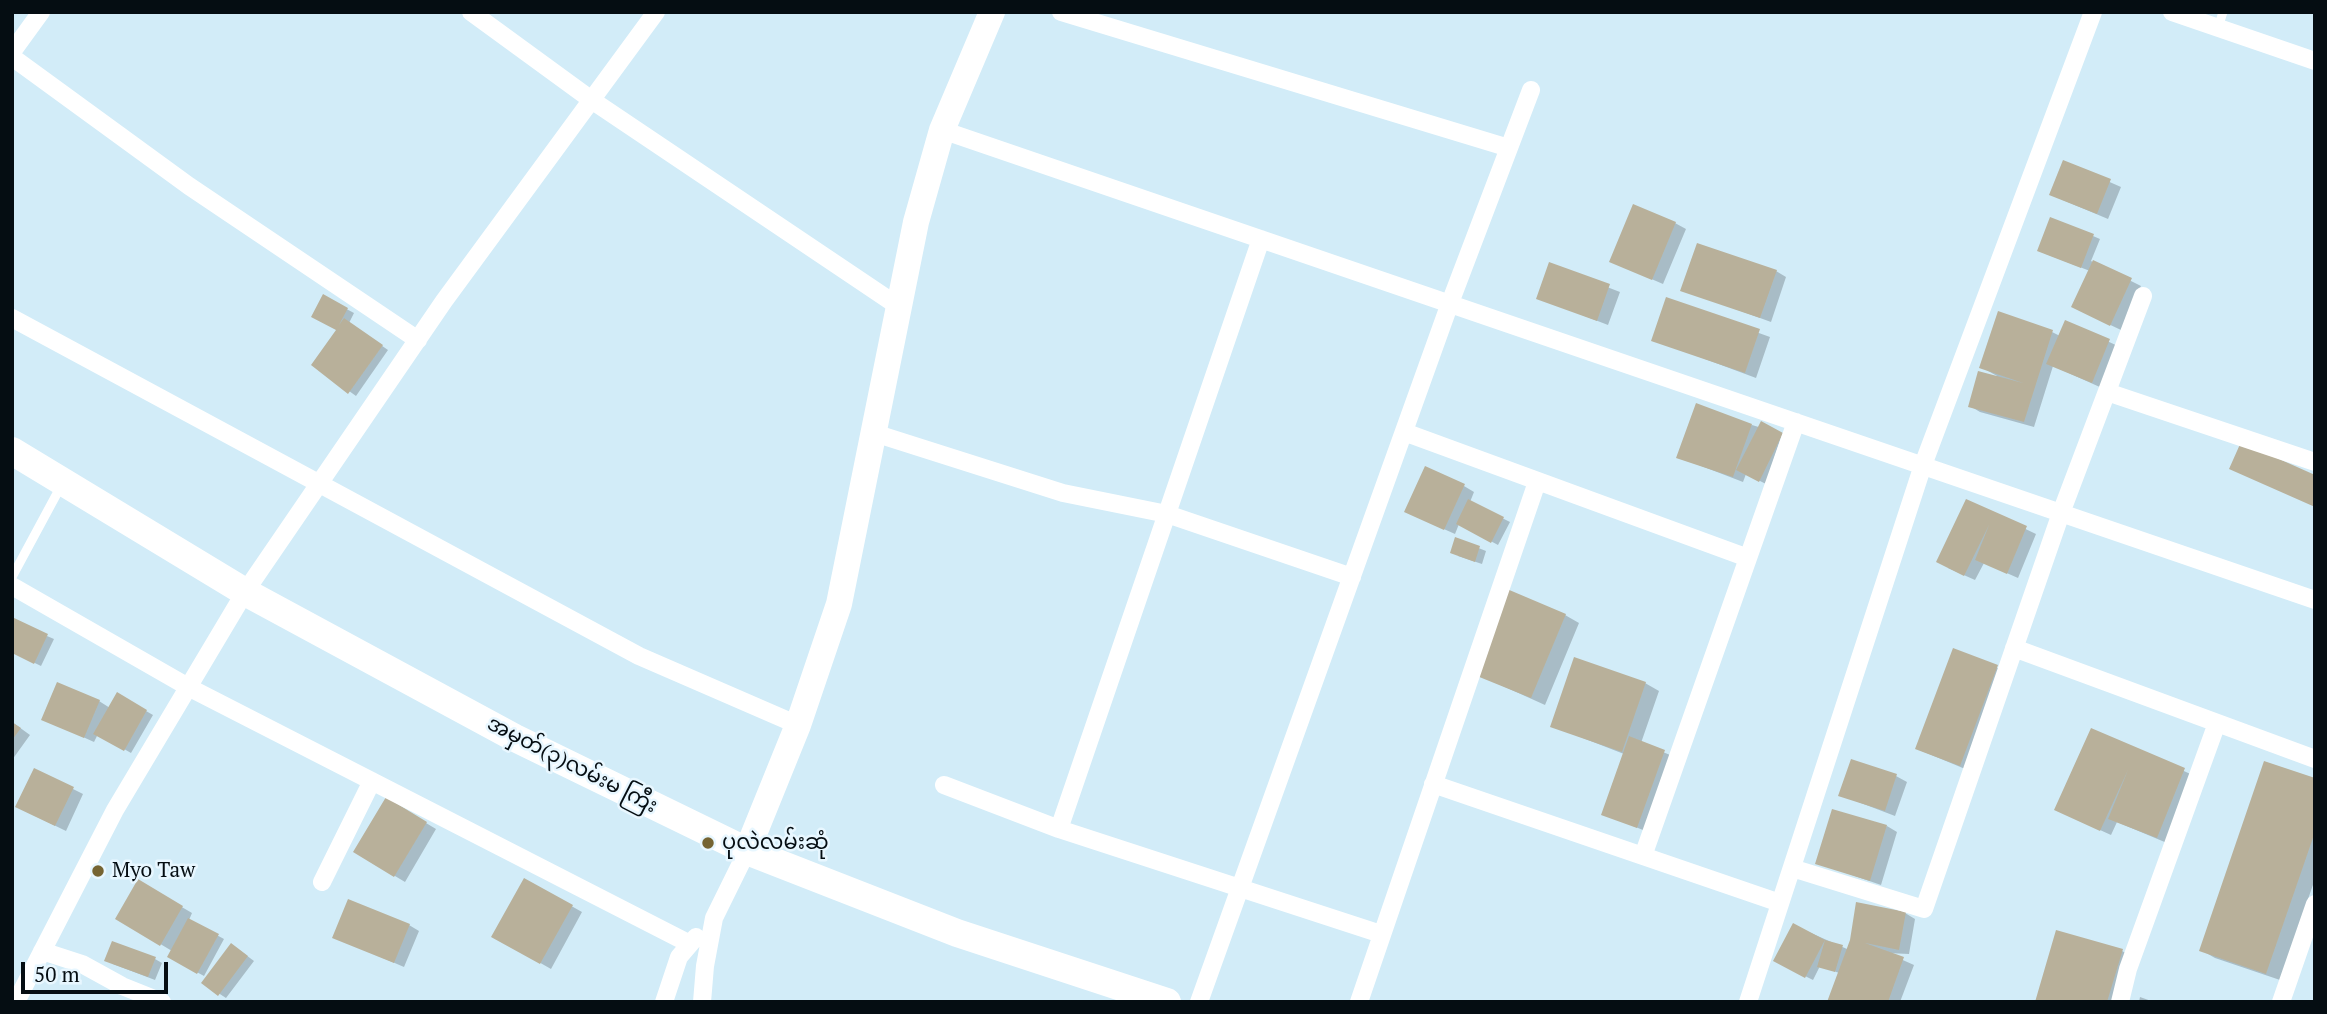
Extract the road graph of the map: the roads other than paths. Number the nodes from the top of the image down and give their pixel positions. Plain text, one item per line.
1 (41, 12) edge
2 (471, 12) edge
3 (656, 12) edge
4 (992, 12) edge
5 (1061, 12) edge
6 (2093, 12) edge
7 (2172, 12) edge
8 (2221, 20) edge
9 (12, 54) edge
10 (2315, 61) edge
11 (1531, 90) dead end
12 (593, 101) junction
13 (942, 130) junction
14 (1509, 148) junction
15 (1261, 239) junction
16 (2143, 296) dead end
17 (1450, 303) junction
18 (898, 306) junction
19 (12, 317) edge
20 (418, 340) junction
21 (2107, 392) junction
22 (1796, 422) junction
23 (872, 432) junction
24 (1404, 432) junction
25 (12, 451) edge
26 (2315, 462) edge
27 (1923, 465) junction
28 (63, 482) junction
29 (1537, 482) junction
30 (318, 483) junction
31 (2061, 513) junction
32 (1167, 514) junction
33 (1748, 558) junction
34 (12, 577) edge
35 (1352, 577) junction
36 (12, 586) edge
37 (245, 592) junction
38 (2315, 600) edge
39 (2014, 649) junction
40 (190, 688) junction
41 (2217, 723) junction
42 (797, 725) junction
43 (2315, 759) edge
44 (372, 781) junction
45 (1433, 784) junction
46 (944, 785) dead end
47 (1059, 829) junction
48 (747, 851) junction
49 (1643, 856) junction
50 (1791, 868) junction
51 (322, 883) dead end
52 (1240, 886) junction
53 (1780, 903) junction
54 (2315, 904) edge
55 (714, 918) junction
56 (1381, 934) junction
57 (690, 944) junction
58 (42, 951) junction
59 (1153, 1000) edge
60 (16, 1002) edge
61 (162, 1002) edge
62 (664, 1002) edge
63 (702, 1002) edge
64 (1199, 1002) edge
65 (1359, 1002) edge
66 (1748, 1002) edge
67 (2120, 1002) edge
68 (2281, 1002) edge

1 - 9 street
2 - 12 street
3 - 12 street
4 - 13 street
5 - 14 street
6 - 27 street
7 - 8 street
8 - 10 street
9 - 20 street
11 - 14 street
12 - 18 street
12 - 20 street
13 - 15 street
13 - 18 street
14 - 17 street
15 - 17 street
15 - 32 street
16 - 21 street
17 - 22 street
17 - 24 street
18 - 23 street
19 - 30 street
20 - 30 street
21 - 26 street
21 - 31 street
22 - 27 street
22 - 33 street
23 - 32 street
23 - 42 street
24 - 29 street
24 - 35 street
25 - 28 main road, အမှတ်(၃)လမ်းမ ကြီး
27 - 31 street
27 - 50 street
28 - 34 lane
28 - 37 main road, အမှတ်(၃)လမ်းမ ကြီး
29 - 33 street
29 - 45 street
30 - 37 street
30 - 42 street
31 - 38 street
31 - 39 street
32 - 35 street
32 - 47 street
33 - 49 street
35 - 52 street
36 - 40 street
37 - 40 street
37 - 48 main road, အမှတ်(၃)လမ်းမ ကြီး
39 - 41 street
39 - 50 street
40 - 44 street
40 - 58 street
41 - 43 street
41 - 67 street
42 - 48 street
44 - 51 street
44 - 57 street
45 - 49 street
45 - 56 street
46 - 47 street
47 - 52 street
48 - 55 street
48 - 59 main road, အမှတ်(၃)လမ်းမ ကြီး
49 - 53 street
50 - 53 street
52 - 56 street
52 - 64 street
53 - 66 street
54 - 68 street
55 - 57 street
55 - 63 street
56 - 65 street
57 - 62 street
58 - 60 street
58 - 61 street

